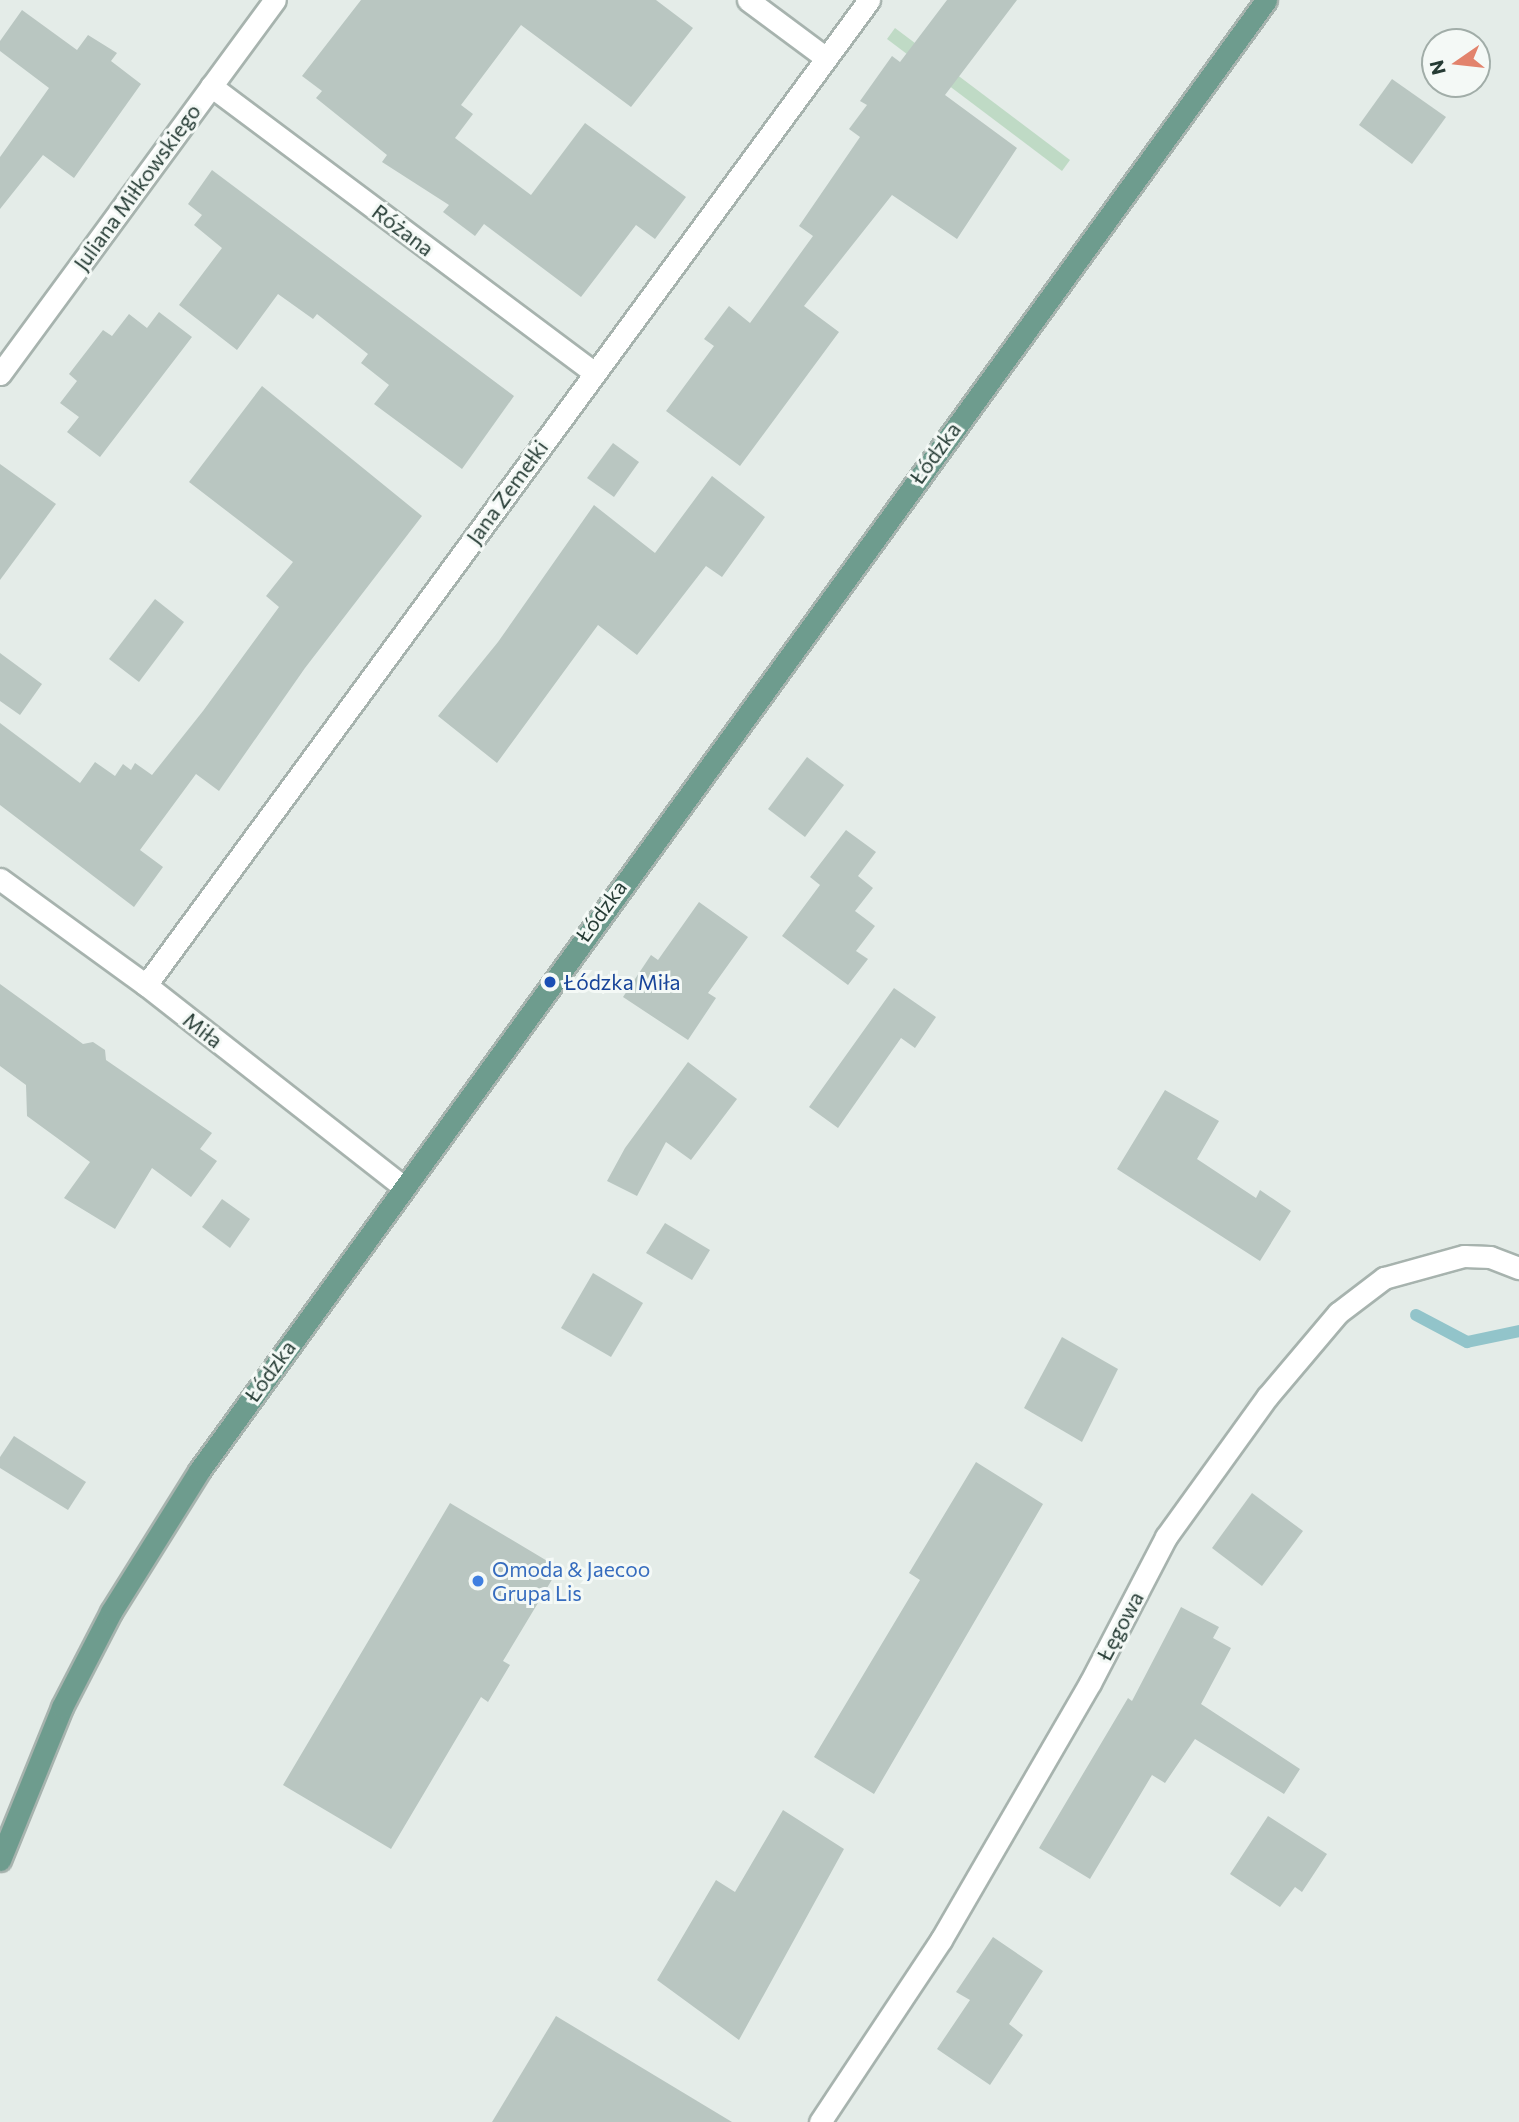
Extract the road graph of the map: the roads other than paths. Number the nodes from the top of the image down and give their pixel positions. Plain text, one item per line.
1 (275, 0) edge
2 (748, 0) edge
3 (869, 0) edge
4 (1266, 0) edge
5 (826, 58) junction
6 (211, 86) junction
7 (595, 373) junction
8 (0, 374) edge
9 (0, 879) edge
10 (146, 985) junction
11 (402, 1186) junction
12 (1519, 1268) edge
13 (0, 1860) edge
14 (820, 2122) edge

1 - 6 street, Juliana Miłkowskiego
2 - 5 street
3 - 5 street, Jana Zemełki
4 - 11 main road, Łódzka
5 - 7 street, Jana Zemełki
6 - 7 street, Różana
6 - 8 street, Juliana Miłkowskiego
7 - 10 street, Jana Zemełki
9 - 10 street, Miła
10 - 11 street, Miła
11 - 13 main road, Łódzka
12 - 14 street, Łęgowa

